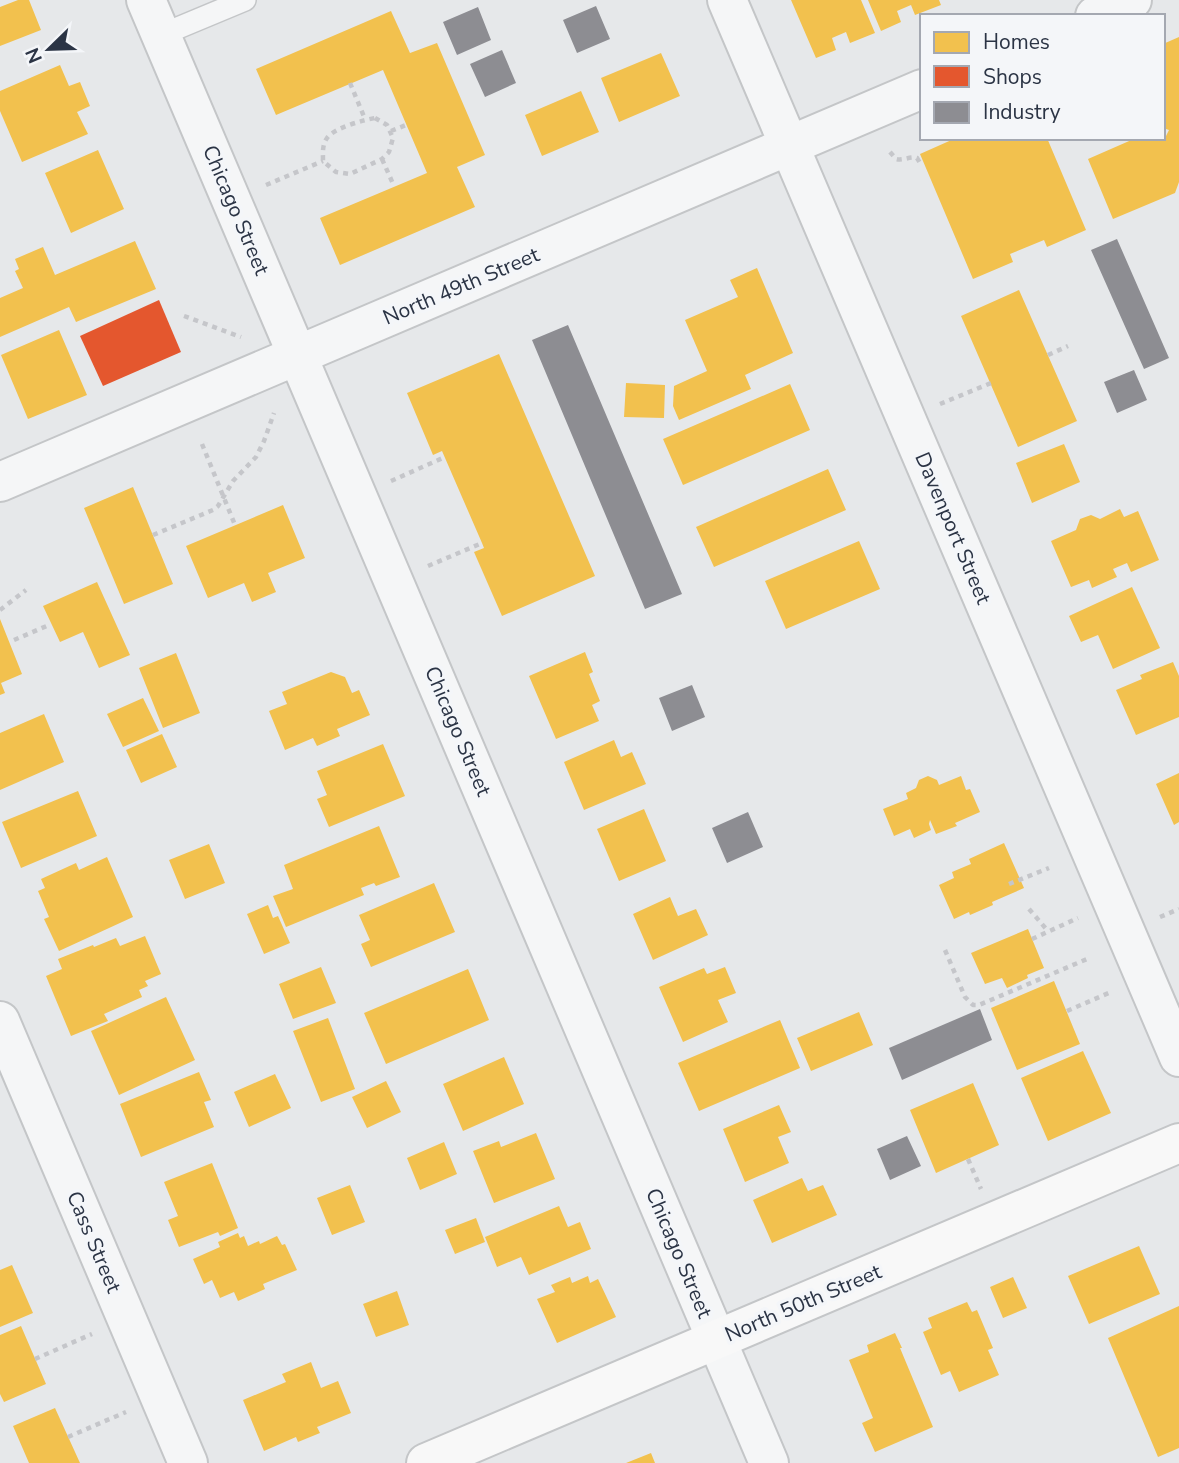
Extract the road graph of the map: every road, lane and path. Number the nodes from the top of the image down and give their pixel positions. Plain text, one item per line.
1 (146, 0) edge
2 (245, 0) edge
3 (727, 0) edge
4 (1132, 0) edge
5 (1100, 14) edge
6 (161, 35) junction
7 (350, 83) dead end
8 (920, 90) edge
9 (365, 119) junction
10 (406, 125) dead end
11 (391, 131) junction
12 (790, 145) junction
13 (890, 152) dead end
14 (382, 159) junction
15 (323, 161) junction
16 (920, 163) dead end
17 (394, 186) dead end
18 (257, 189) dead end
19 (184, 316) dead end
20 (241, 337) dead end
21 (1068, 346) dead end
22 (298, 355) junction
23 (1048, 355) dead end
24 (990, 383) dead end
25 (932, 408) dead end
26 (274, 414) dead end
27 (202, 444) dead end
28 (445, 457) dead end
29 (0, 482) edge
30 (382, 485) dead end
31 (223, 496) junction
32 (235, 525) dead end
33 (153, 535) dead end
34 (482, 543) dead end
35 (428, 566) dead end
36 (26, 590) dead end
37 (0, 610) edge
38 (50, 625) dead end
39 (14, 640) dead end
40 (1049, 868) dead end
41 (1009, 884) dead end
42 (1029, 909) dead end
43 (1179, 909) edge
44 (1082, 917) dead end
45 (1160, 917) dead end
46 (1048, 931) junction
47 (1032, 939) dead end
48 (945, 950) dead end
49 (1087, 959) dead end
50 (1113, 991) dead end
51 (1067, 1011) dead end
52 (0, 1021) edge
53 (1179, 1057) edge
54 (1179, 1143) edge
55 (968, 1158) dead end
56 (983, 1193) dead end
57 (97, 1332) dead end
58 (716, 1340) junction
59 (35, 1359) dead end
60 (131, 1410) dead end
61 (68, 1437) dead end
62 (188, 1463) edge
63 (426, 1463) edge
64 (769, 1463) edge

1 - 6 street, Chicago Street
2 - 6 lane
3 - 12 street, Davenport Street
4 - 5 street
6 - 22 street, Chicago Street
7 - 9 path
8 - 12 street, North 49th Street
9 - 11 path
9 - 15 path
10 - 11 path
11 - 14 path
12 - 22 street, North 49th Street
12 - 53 street, Davenport Street
13 - 16 path
14 - 15 path
14 - 17 path
15 - 18 path
19 - 20 path
21 - 23 path
22 - 29 street, North 49th Street
22 - 58 street, Chicago Street
24 - 25 path
26 - 31 path
27 - 31 path
28 - 30 path
31 - 32 path
31 - 33 path
34 - 35 path
36 - 37 path
38 - 39 path
40 - 41 path
42 - 46 path
43 - 45 path
44 - 46 path
46 - 47 path
48 - 49 path
50 - 51 path
52 - 62 street, Cass Street
54 - 58 street, North 50th Street
55 - 56 path
57 - 59 path
58 - 63 street, North 50th Street
58 - 64 street, Chicago Street
60 - 61 path

